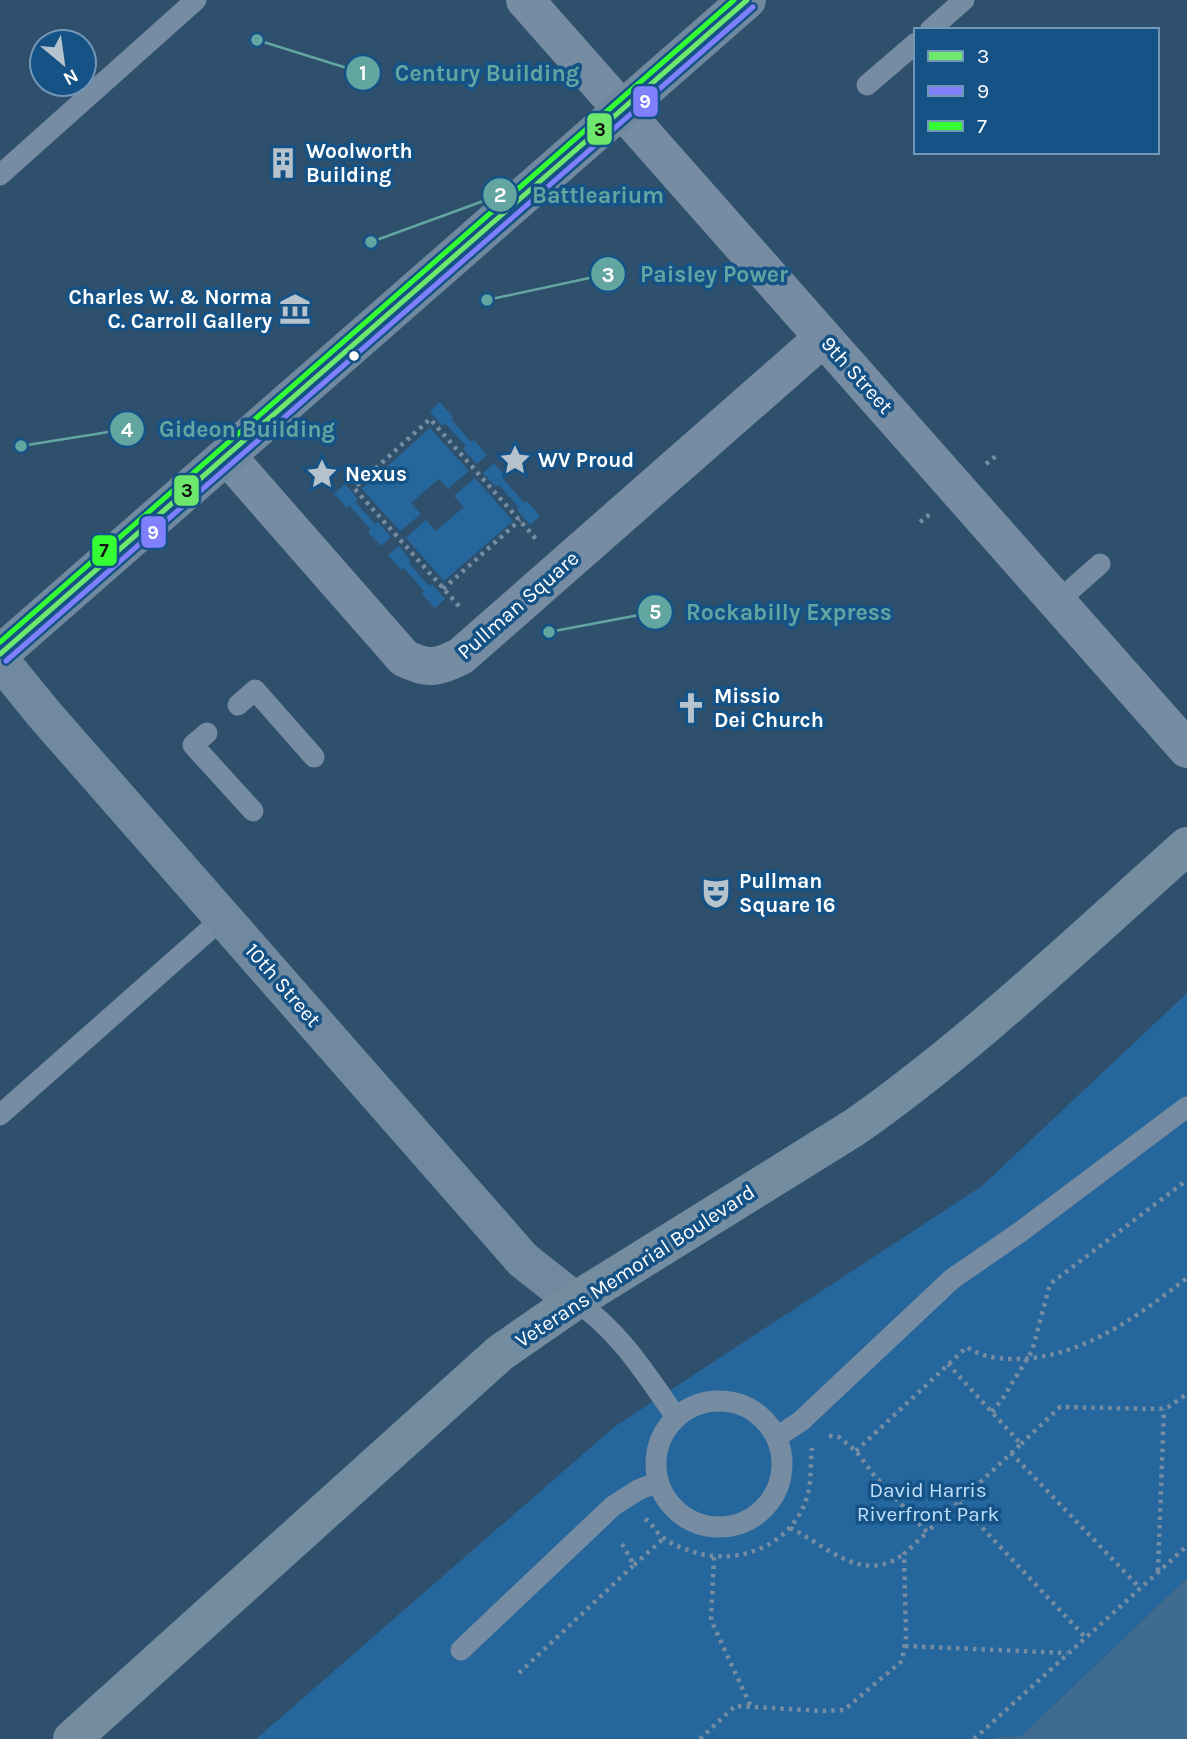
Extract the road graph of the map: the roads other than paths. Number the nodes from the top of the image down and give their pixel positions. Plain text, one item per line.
1 (197, 0) edge
2 (526, 0) edge
3 (747, 0) edge
4 (964, 0) edge
5 (932, 28) edge
6 (914, 45) edge
7 (867, 86) dead end
8 (622, 108) junction
9 (0, 175) edge
10 (823, 338) junction
11 (227, 456) junction
12 (1100, 564) dead end
13 (1057, 602) junction
14 (0, 654) edge
15 (0, 660) edge
16 (238, 705) dead end
17 (207, 733) dead end
18 (1187, 749) edge
19 (314, 757) dead end
20 (253, 811) dead end
21 (1187, 846) edge
22 (224, 917) junction
23 (1187, 1107) edge
24 (0, 1115) edge
25 (575, 1301) junction
26 (676, 1417) junction
27 (777, 1437) junction
28 (658, 1482) junction
29 (461, 1650) dead end
30 (72, 1739) edge

1 - 9 lane
2 - 8 street, 9th Street
3 - 8 street
4 - 5 lane
6 - 7 lane
8 - 10 street, 9th Street
8 - 11 street
10 - 11 street, Pullman Square
10 - 13 street, 9th Street
11 - 14 street
12 - 13 lane
13 - 18 street, 9th Street
15 - 22 street, 10th Street
16 - 19 lane
17 - 20 lane
21 - 25 main road, Veterans Memorial Boulevard
22 - 24 lane
22 - 25 street, 10th Street
23 - 27 lane
25 - 26 lane
25 - 30 main road, Veterans Memorial Boulevard
26 - 27 lane
26 - 28 lane
27 - 28 lane
28 - 29 lane

